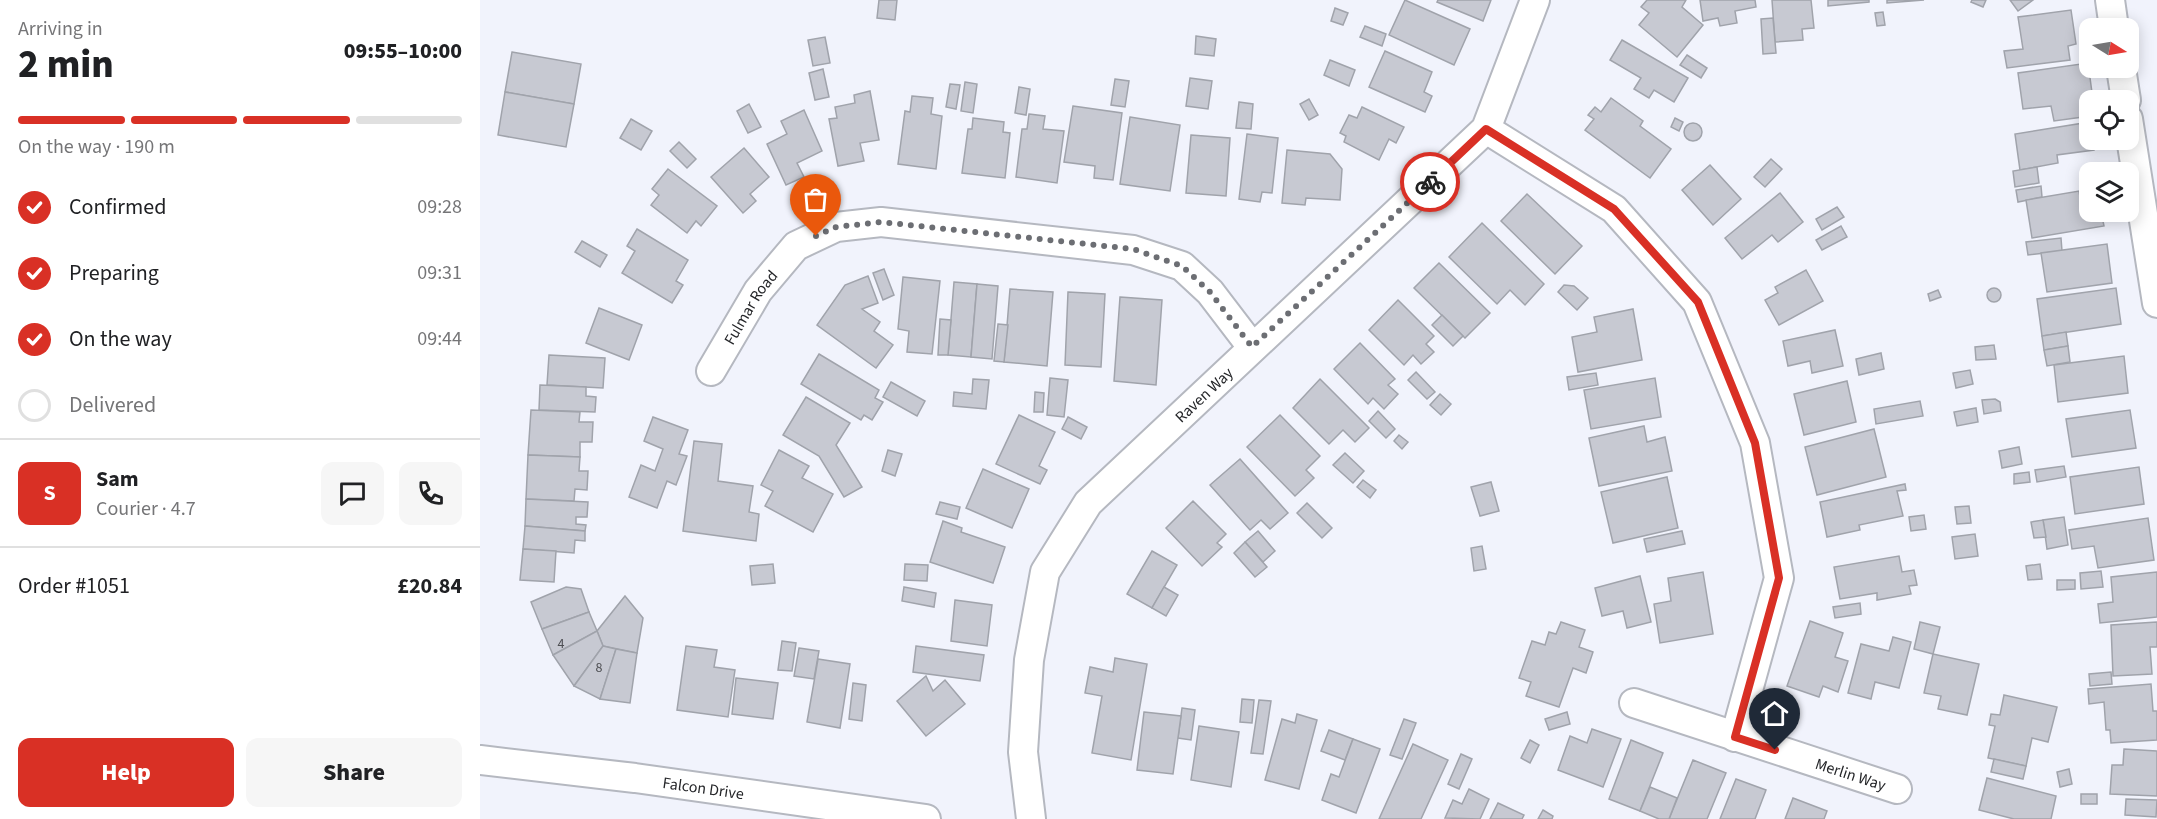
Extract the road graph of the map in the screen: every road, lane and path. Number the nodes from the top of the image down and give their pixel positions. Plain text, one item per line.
1 (1535, 0) edge
2 (2110, 0) edge
3 (2113, 18) edge
4 (1486, 129) junction
5 (2133, 150) edge
6 (2157, 303) edge
7 (1252, 347) junction
8 (711, 371) dead end
9 (1634, 703) dead end
10 (1735, 737) junction
11 (480, 760) edge
12 (1897, 789) dead end
13 (926, 819) edge
14 (1031, 819) edge

1 - 4 street, Raven Way
2 - 3 street
4 - 7 street, Raven Way
4 - 10 street
5 - 6 street
7 - 8 street, Fulmar Road
7 - 14 street, Raven Way
9 - 10 street, Merlin Way
10 - 12 street, Merlin Way
11 - 13 street, Falcon Drive

